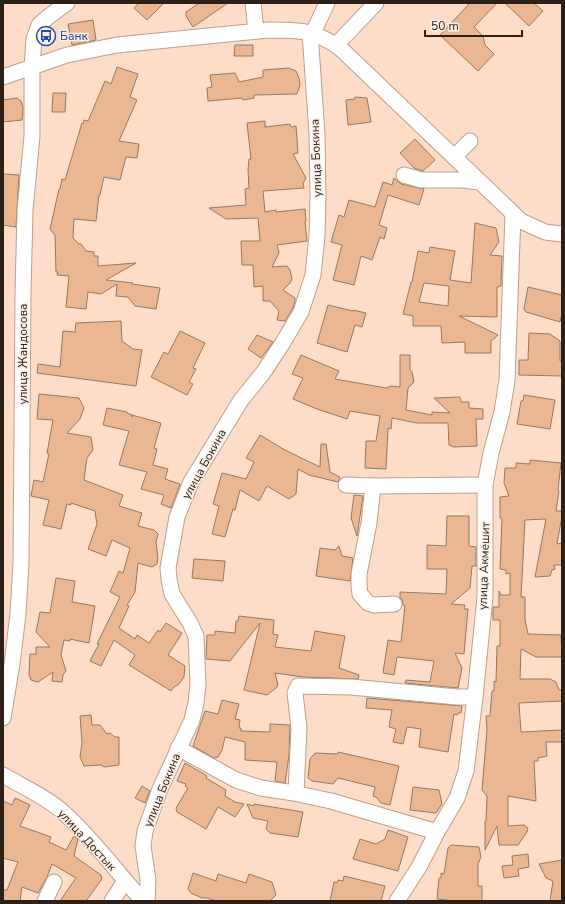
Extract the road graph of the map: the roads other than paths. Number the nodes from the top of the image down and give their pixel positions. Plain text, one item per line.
1 (66, 3) edge
2 (253, 3) edge
3 (327, 3) edge
4 (376, 3) edge
5 (256, 31) junction
6 (312, 33) junction
7 (336, 45) junction
8 (32, 67) junction
9 (3, 77) edge
10 (470, 141) dead end
11 (454, 157) junction
12 (404, 175) dead end
13 (480, 182) junction
14 (513, 214) junction
15 (562, 234) edge
16 (346, 484) dead end
17 (485, 485) junction
18 (373, 486) junction
19 (394, 604) dead end
20 (475, 697) junction
21 (3, 718) edge
22 (178, 748) junction
23 (3, 775) edge
24 (296, 793) junction
25 (437, 832) junction
26 (125, 881) junction
27 (54, 882) dead end
28 (45, 901) edge
29 (112, 901) edge
30 (143, 901) edge
31 (147, 901) edge
32 (397, 901) edge

1 - 8 street, улица Жандосова
2 - 5 street
3 - 6 street
4 - 7 street
5 - 6 street
5 - 8 street
6 - 7 street
6 - 22 street, улица Бокина
7 - 11 street
8 - 9 street
8 - 21 street, улица Жандосова
10 - 11 street
11 - 13 street
12 - 13 street
13 - 14 street
14 - 15 street
14 - 17 street, улица Акмешит
16 - 18 street
17 - 18 street
17 - 20 street, улица Акмешит
18 - 19 street
20 - 24 street
20 - 25 street, улица Акмешит
22 - 24 street
22 - 31 street, улица Бокина
23 - 26 street, улица Достык
24 - 25 street
25 - 32 street, улица Акмешит
26 - 29 street
26 - 30 street, улица Достык
27 - 28 street

